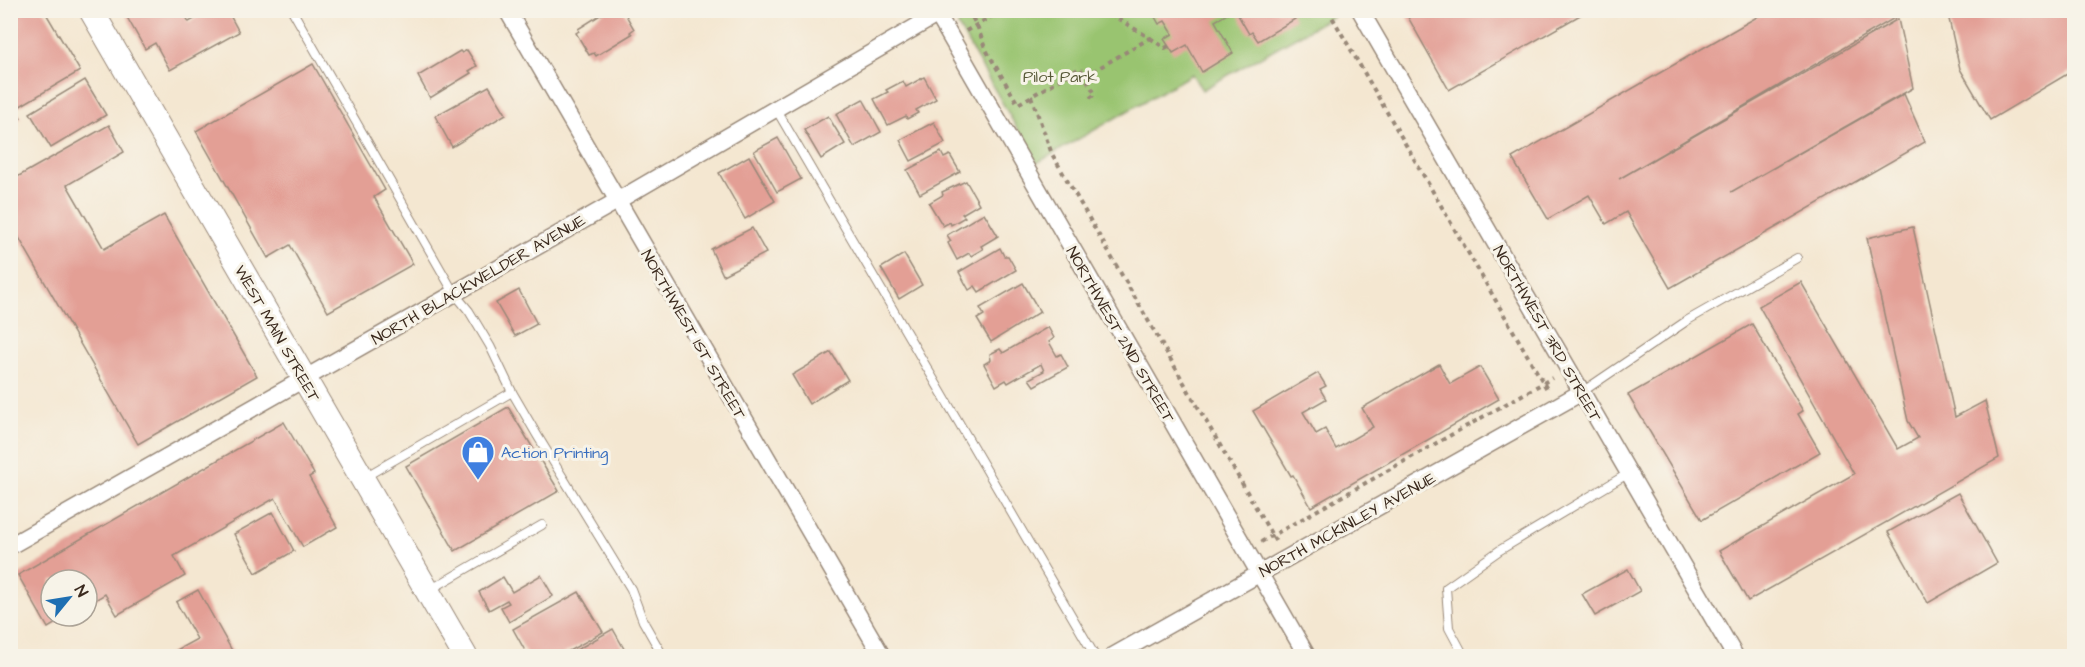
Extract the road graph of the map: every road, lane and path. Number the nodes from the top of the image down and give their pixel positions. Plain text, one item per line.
1 (90, 10) edge
2 (292, 10) edge
3 (507, 10) edge
4 (968, 10) edge
5 (1328, 10) edge
6 (1360, 10) edge
7 (939, 12) edge
8 (1110, 14) dead end
9 (1003, 16) dead end
10 (976, 26) junction
11 (1150, 38) junction
12 (952, 39) junction
13 (1169, 46) dead end
14 (1085, 76) junction
15 (1031, 96) junction
16 (1090, 98) dead end
17 (776, 109) junction
18 (617, 201) junction
19 (1797, 258) dead end
20 (454, 293) junction
21 (1568, 368) junction
22 (305, 378) junction
23 (1543, 382) junction
24 (512, 392) junction
25 (1582, 392) junction
26 (1557, 406) junction
27 (1629, 473) junction
28 (362, 478) junction
29 (542, 525) dead end
30 (1272, 536) junction
31 (10, 546) edge
32 (1246, 550) junction
33 (1285, 558) junction
34 (1259, 573) junction
35 (427, 591) junction
36 (465, 657) edge
37 (663, 657) edge
38 (882, 657) edge
39 (1095, 657) edge
40 (1113, 657) edge
41 (1307, 657) edge
42 (1464, 657) edge
43 (1735, 657) edge

1 - 22 main road, WEST MAIN STREET
2 - 20 lane
3 - 18 street, NORTHWEST 1ST STREET
4 - 10 path
5 - 23 path
6 - 21 street, NORTHWEST 3RD STREET
7 - 12 street, NORTHWEST 2ND STREET
7 - 17 street, NORTH BLACKWELDER AVENUE
8 - 11 path
9 - 10 path
10 - 12 path
10 - 15 path
11 - 13 path
11 - 14 path
12 - 32 street, NORTHWEST 2ND STREET
14 - 15 path
14 - 16 path
15 - 30 path
17 - 18 street, NORTH BLACKWELDER AVENUE
17 - 39 lane
18 - 20 street, NORTH BLACKWELDER AVENUE
18 - 38 street, NORTHWEST 1ST STREET
19 - 25 lane
20 - 22 street, NORTH BLACKWELDER AVENUE
20 - 24 lane
21 - 23 path
21 - 25 street, NORTHWEST 3RD STREET
22 - 28 main road, WEST MAIN STREET
22 - 31 street, NORTH BLACKWELDER AVENUE
23 - 26 path
23 - 30 path
24 - 28 lane
24 - 37 lane
25 - 26 street, NORTH MCKINLEY AVENUE
25 - 27 street, NORTHWEST 3RD STREET
26 - 33 street, NORTH MCKINLEY AVENUE
27 - 42 lane
27 - 43 street, NORTHWEST 3RD STREET
28 - 35 main road, WEST MAIN STREET
29 - 35 lane
30 - 32 path
30 - 33 path
32 - 34 street, NORTHWEST 2ND STREET
33 - 34 street, NORTH MCKINLEY AVENUE
34 - 40 street, NORTH MCKINLEY AVENUE
34 - 41 street, NORTHWEST 2ND STREET
35 - 36 main road, WEST MAIN STREET

